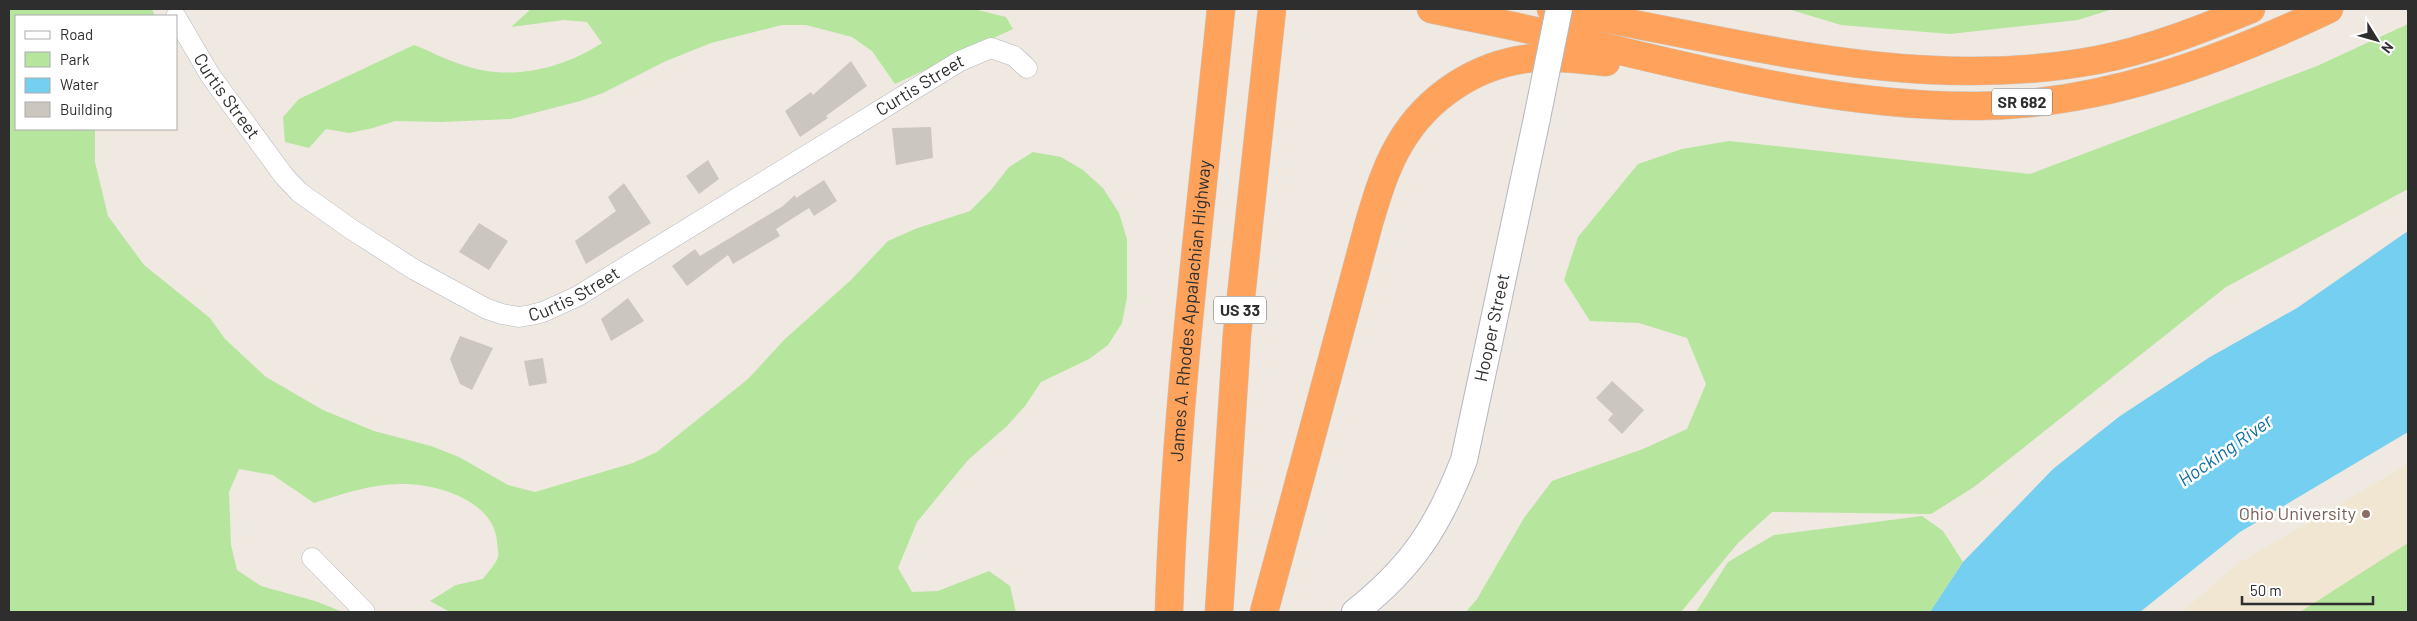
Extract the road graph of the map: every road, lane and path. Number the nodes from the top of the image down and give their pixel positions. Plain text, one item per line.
1 (1222, 9) edge
2 (1272, 9) edge
3 (1430, 9) edge
4 (1551, 9) edge
5 (1559, 9) edge
6 (1592, 9) edge
7 (2251, 9) edge
8 (2329, 9) edge
9 (178, 20) edge
10 (1630, 22) junction
11 (1027, 68) dead end
12 (1702, 71) junction
13 (312, 558) dead end
14 (365, 612) edge
15 (1169, 612) edge
16 (1219, 612) edge
17 (1264, 612) edge
18 (1355, 612) edge

1 - 15 highway, James A. Rhodes Appalachian Highway / US 33
2 - 16 highway, US 33
3 - 12 highway
4 - 10 highway
5 - 18 street, Hooper Street, bridge
6 - 10 highway
7 - 10 highway, SR 682
8 - 12 highway, SR 682
9 - 11 street, Curtis Street
12 - 17 highway
13 - 14 street

